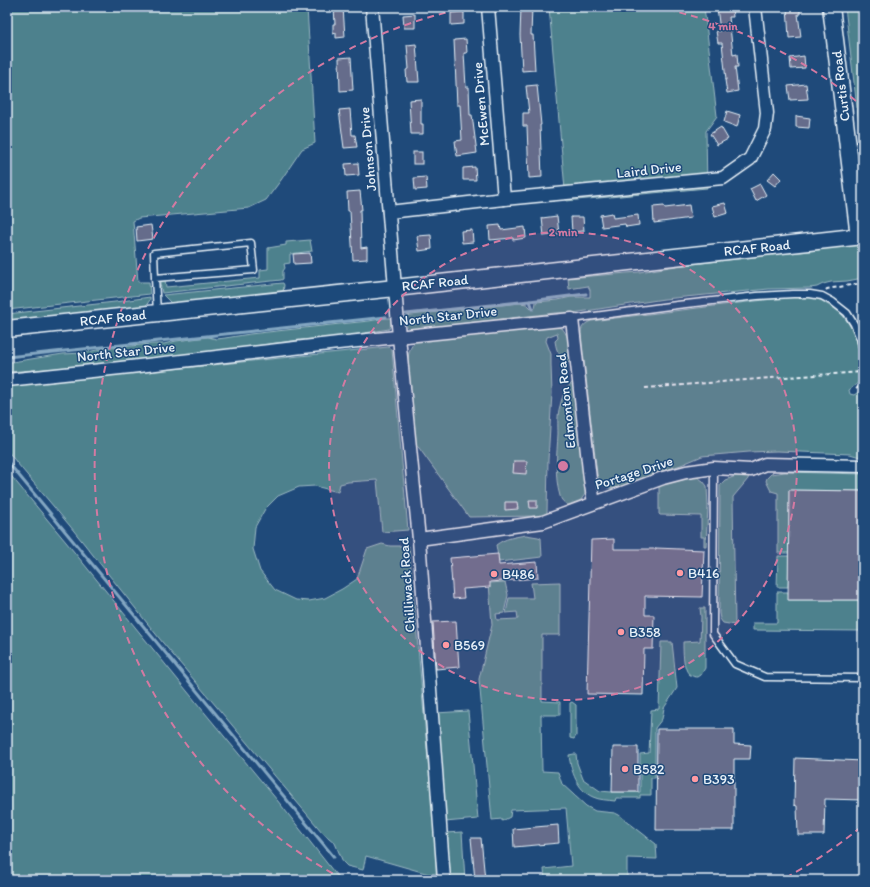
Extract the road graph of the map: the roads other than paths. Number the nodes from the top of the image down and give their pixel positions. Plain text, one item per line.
1 (372, 7) edge
2 (488, 7) edge
3 (755, 7) edge
4 (831, 7) edge
5 (504, 199) junction
6 (389, 212) junction
7 (861, 236) edge
8 (155, 278) junction
9 (395, 288) junction
10 (157, 313) junction
11 (572, 319) junction
12 (7, 329) edge
13 (399, 337) junction
14 (863, 350) edge
15 (7, 380) edge
16 (863, 466) edge
17 (714, 468) junction
18 (594, 502) junction
19 (419, 539) junction
20 (863, 678) edge
21 (444, 880) edge

1 - 6 street, Johnson Drive
2 - 5 street, McEwen Drive
3 - 5 street, Laird Drive
4 - 7 main road, Curtis Road
5 - 6 street, Laird Drive
6 - 9 street, Johnson Drive
7 - 9 main road, RCAF Road
8 - 8 lane
8 - 10 lane
9 - 10 main road, RCAF Road
9 - 13 street, Chilliwack Road
10 - 12 main road, RCAF Road
11 - 13 street, North Star Drive
11 - 14 lane, North Star Drive
11 - 18 street, Edmonton Road
13 - 15 street, North Star Drive
13 - 19 street, Chilliwack Road
16 - 17 street, Portage Drive
17 - 18 street, Portage Drive
17 - 20 lane
18 - 19 street, Portage Drive
19 - 21 street, Chilliwack Road

